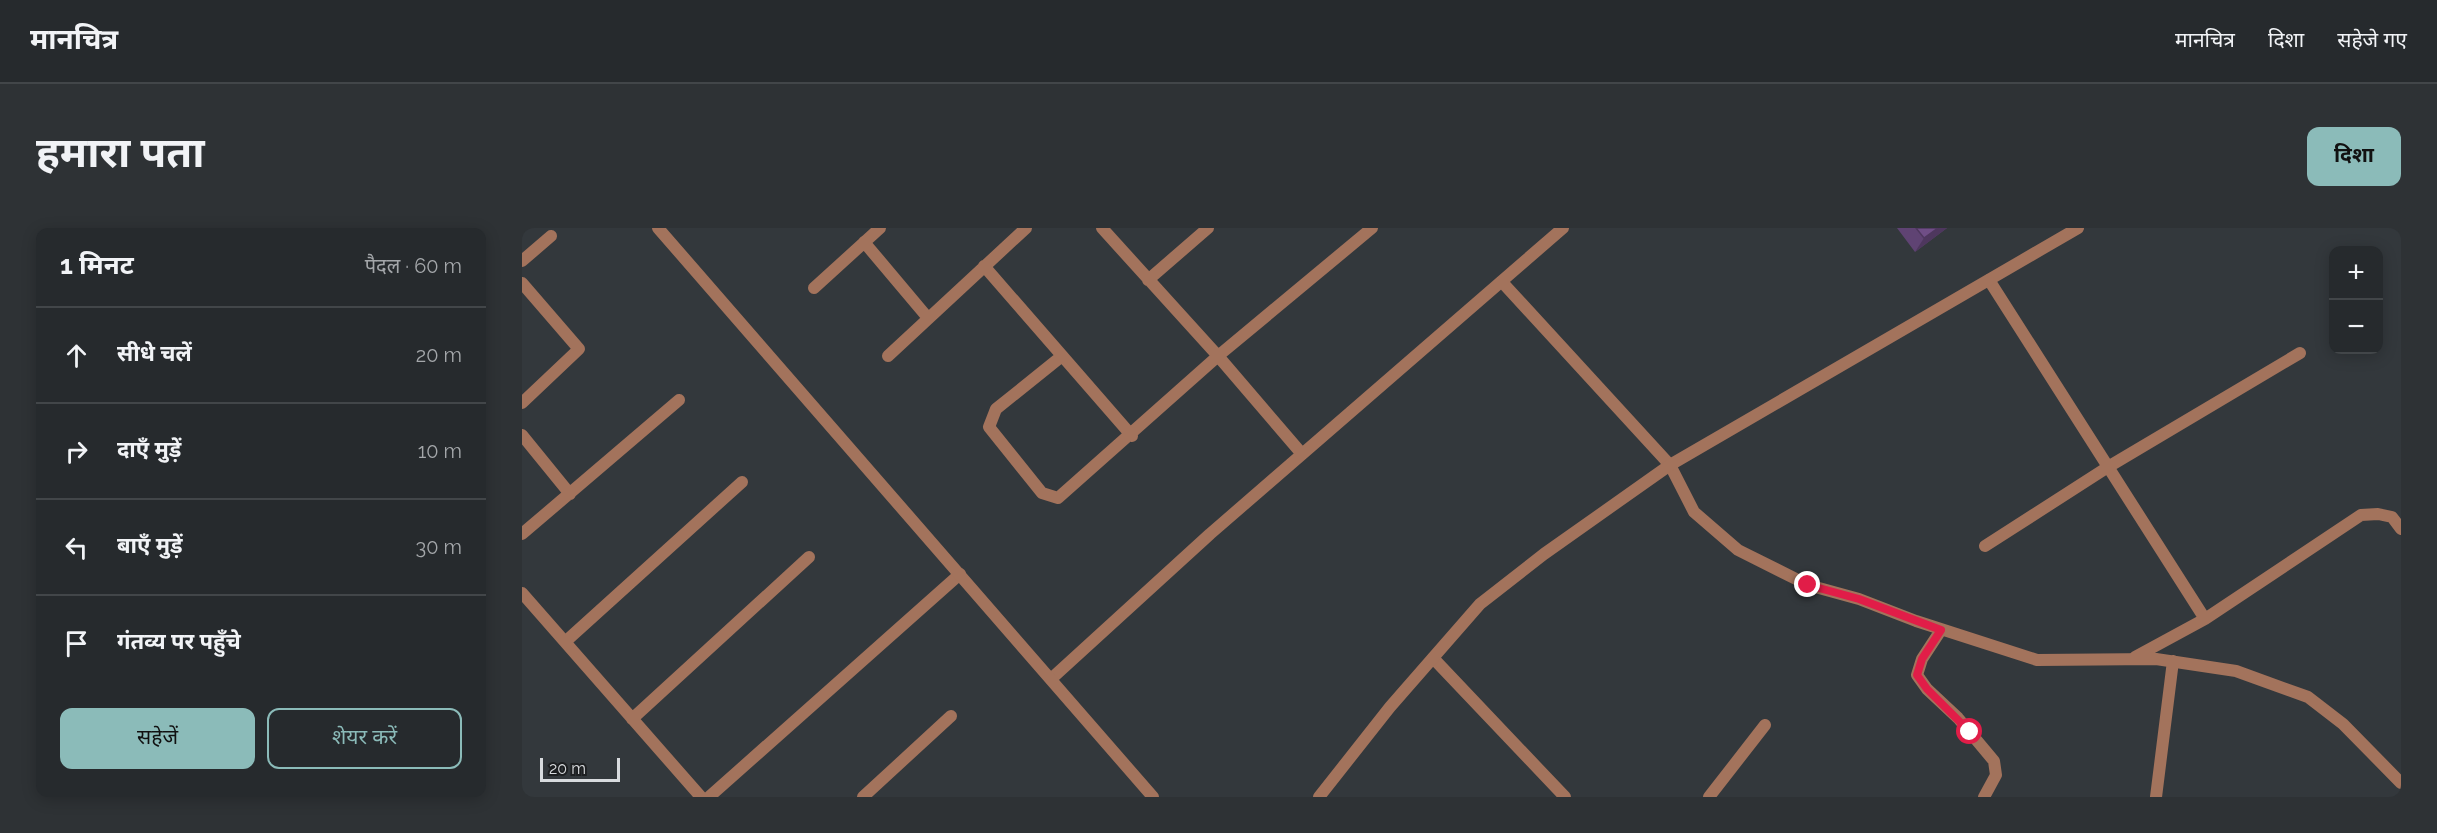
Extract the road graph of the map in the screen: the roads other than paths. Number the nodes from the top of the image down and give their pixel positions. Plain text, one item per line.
1 (658, 228) edge
2 (880, 228) edge
3 (1026, 228) edge
4 (1102, 228) edge
5 (1208, 228) edge
6 (1372, 228) edge
7 (1563, 228) edge
8 (2078, 228) edge
9 (551, 236) dead end
10 (864, 242) junction
11 (522, 261) edge
12 (984, 266) junction
13 (1148, 280) junction
14 (1989, 280) junction
15 (1502, 282) junction
16 (522, 283) edge
17 (814, 288) dead end
18 (928, 318) junction
19 (2300, 353) dead end
20 (888, 356) dead end
21 (1062, 356) junction
22 (1218, 356) junction
23 (679, 400) dead end
24 (522, 403) edge
25 (522, 435) edge
26 (1132, 435) junction
27 (1302, 454) junction
28 (1670, 465) junction
29 (2108, 466) junction
30 (742, 482) dead end
31 (570, 494) junction
32 (2401, 529) edge
33 (522, 534) edge
34 (1985, 546) dead end
35 (809, 557) dead end
36 (960, 574) junction
37 (522, 593) edge
38 (2205, 620) junction
39 (1941, 630) junction
40 (565, 642) junction
41 (1433, 658) junction
42 (2132, 659) junction
43 (2173, 661) junction
44 (1051, 679) junction
45 (951, 716) dead end
46 (632, 719) junction
47 (1765, 725) dead end
48 (2401, 783) edge
49 (701, 797) edge
50 (709, 797) edge
51 (863, 797) edge
52 (1153, 797) edge
53 (1319, 797) edge
54 (1565, 797) edge
55 (1708, 797) edge
56 (1984, 797) edge
57 (2156, 797) edge

1 - 36 street
2 - 10 street
3 - 12 street
4 - 13 street
5 - 13 street
6 - 22 street
7 - 15 street
8 - 14 street
9 - 11 street
10 - 17 street
10 - 18 street
12 - 18 street
12 - 21 street
13 - 22 street
14 - 28 street
14 - 29 street
15 - 27 street
15 - 28 street
16 - 24 street
18 - 20 street
19 - 29 street
21 - 26 street
21 - 26 street
22 - 26 street
22 - 27 street
23 - 31 street
25 - 31 street
27 - 44 street
28 - 39 street
28 - 41 street
29 - 34 street
29 - 38 street
30 - 40 street
31 - 33 street
32 - 38 street
35 - 46 street
36 - 44 street
36 - 50 street
37 - 40 street
38 - 42 street
39 - 42 street
39 - 56 street
40 - 46 street
41 - 53 street
41 - 54 street
42 - 43 street
43 - 48 street
43 - 57 street
44 - 52 street
45 - 51 street
46 - 49 street
47 - 55 street

